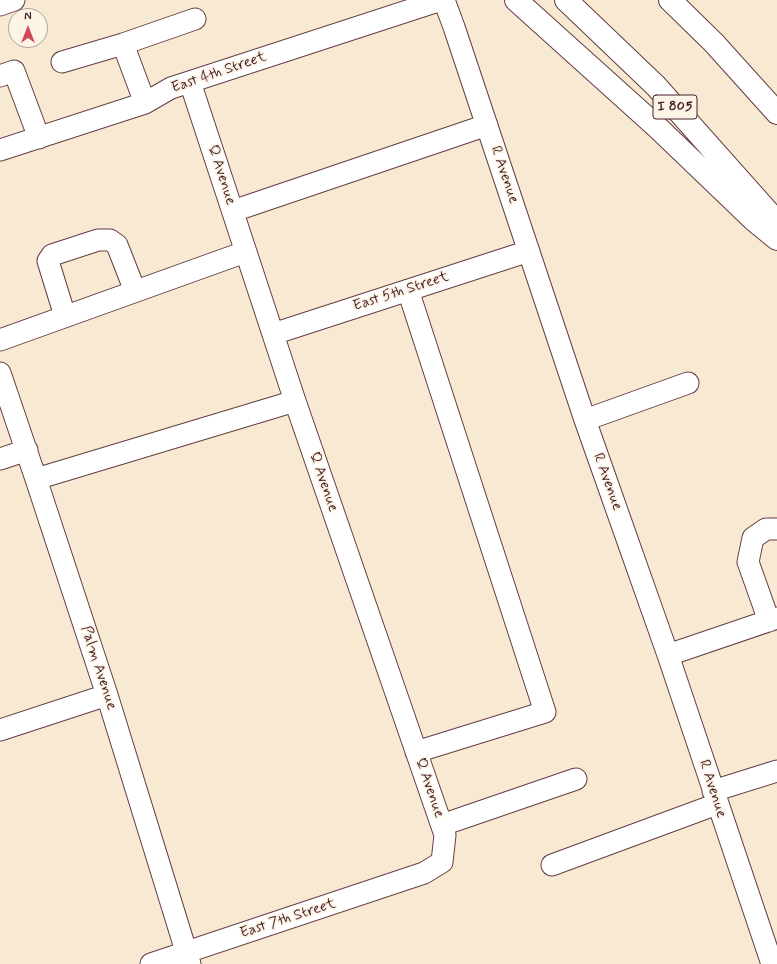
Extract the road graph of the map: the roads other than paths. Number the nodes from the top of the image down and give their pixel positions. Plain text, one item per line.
1 (14, 0) edge
2 (442, 0) edge
3 (516, 0) edge
4 (566, 0) edge
5 (670, 0) edge
6 (0, 5) edge
7 (195, 19) dead end
8 (122, 44) junction
9 (62, 62) dead end
10 (0, 76) edge
11 (190, 82) junction
12 (145, 103) junction
13 (777, 113) edge
14 (487, 125) junction
15 (39, 138) junction
16 (0, 150) edge
17 (233, 211) junction
18 (777, 222) edge
19 (777, 239) edge
20 (529, 251) junction
21 (245, 252) junction
22 (408, 290) junction
23 (135, 291) junction
24 (65, 316) junction
25 (273, 334) junction
26 (0, 340) edge
27 (0, 373) edge
28 (688, 383) dead end
29 (295, 401) junction
30 (585, 420) junction
31 (27, 450) junction
32 (0, 459) edge
33 (36, 479) junction
34 (777, 529) edge
35 (773, 619) edge
36 (668, 655) junction
37 (107, 695) junction
38 (0, 730) edge
39 (416, 752) junction
40 (777, 771) edge
41 (576, 779) dead end
42 (715, 798) junction
43 (442, 825) junction
44 (552, 865) dead end
45 (424, 873) joint
46 (188, 958) edge
47 (151, 964) edge
48 (772, 964) edge

1 - 6 street
2 - 11 street, East 4th Street
2 - 14 street, R Avenue
3 - 19 highway
4 - 18 highway, I 805
5 - 13 highway
7 - 8 street
8 - 9 street
8 - 12 street
10 - 15 street
11 - 12 street, East 4th Street
11 - 17 street, Q Avenue
12 - 15 street, East 4th Street
14 - 17 street
14 - 20 street, R Avenue
15 - 16 street, East 4th Street
17 - 21 street, Q Avenue
20 - 22 street, East 5th Street
20 - 30 street, R Avenue
21 - 23 street
21 - 25 street, Q Avenue
22 - 25 street, East 5th Street
22 - 39 street
23 - 24 street
23 - 24 street
24 - 26 street
25 - 29 street, Q Avenue
27 - 31 street, Palm Avenue
28 - 30 street
29 - 33 street
29 - 39 street, Q Avenue
30 - 36 street, R Avenue
31 - 32 street
31 - 33 street, Palm Avenue
33 - 37 street, Palm Avenue
34 - 35 street
35 - 36 street
36 - 42 street, R Avenue
37 - 38 street
37 - 46 street, Palm Avenue
39 - 43 street, Q Avenue
40 - 42 street
41 - 43 street
42 - 44 street
42 - 48 street, R Avenue
43 - 45 street, Q Avenue
45 - 46 street, East 7th Street
46 - 47 street, East 7th Street

